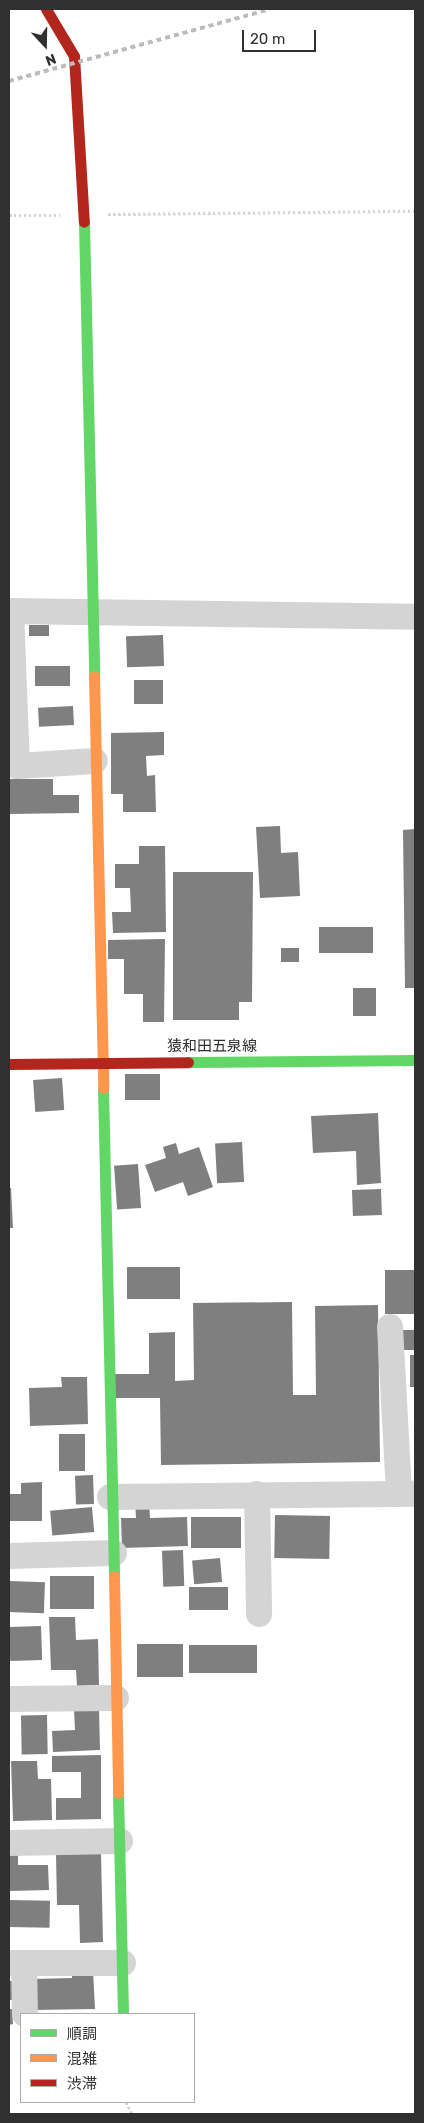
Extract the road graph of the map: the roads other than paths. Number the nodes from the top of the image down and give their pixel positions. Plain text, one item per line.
1 (46, 9) edge
2 (90, 610) junction
3 (10, 611) edge
4 (415, 617) edge
5 (94, 762) junction
6 (415, 1060) edge
7 (100, 1063) junction
8 (9, 1064) edge
9 (390, 1327) dead end
10 (257, 1494) junction
11 (407, 1494) edge
12 (110, 1497) junction
13 (114, 1553) junction
14 (9, 1556) edge
15 (259, 1614) dead end
16 (116, 1698) junction
17 (9, 1699) edge
18 (120, 1841) junction
19 (9, 1843) edge
20 (17, 1963) edge
21 (123, 1963) junction
22 (24, 2013) edge
23 (123, 2013) edge

1 - 2 street
2 - 3 street
2 - 4 street
2 - 5 street
3 - 5 street
5 - 7 street
6 - 7 street, 猿和田五泉線
7 - 8 street, 猿和田五泉線
7 - 12 street
9 - 11 street
10 - 11 street
10 - 12 street
10 - 15 street
12 - 13 street
13 - 14 street
13 - 16 street
16 - 17 street
16 - 18 street
18 - 19 street
18 - 21 street
20 - 21 street
20 - 22 street
21 - 23 street

